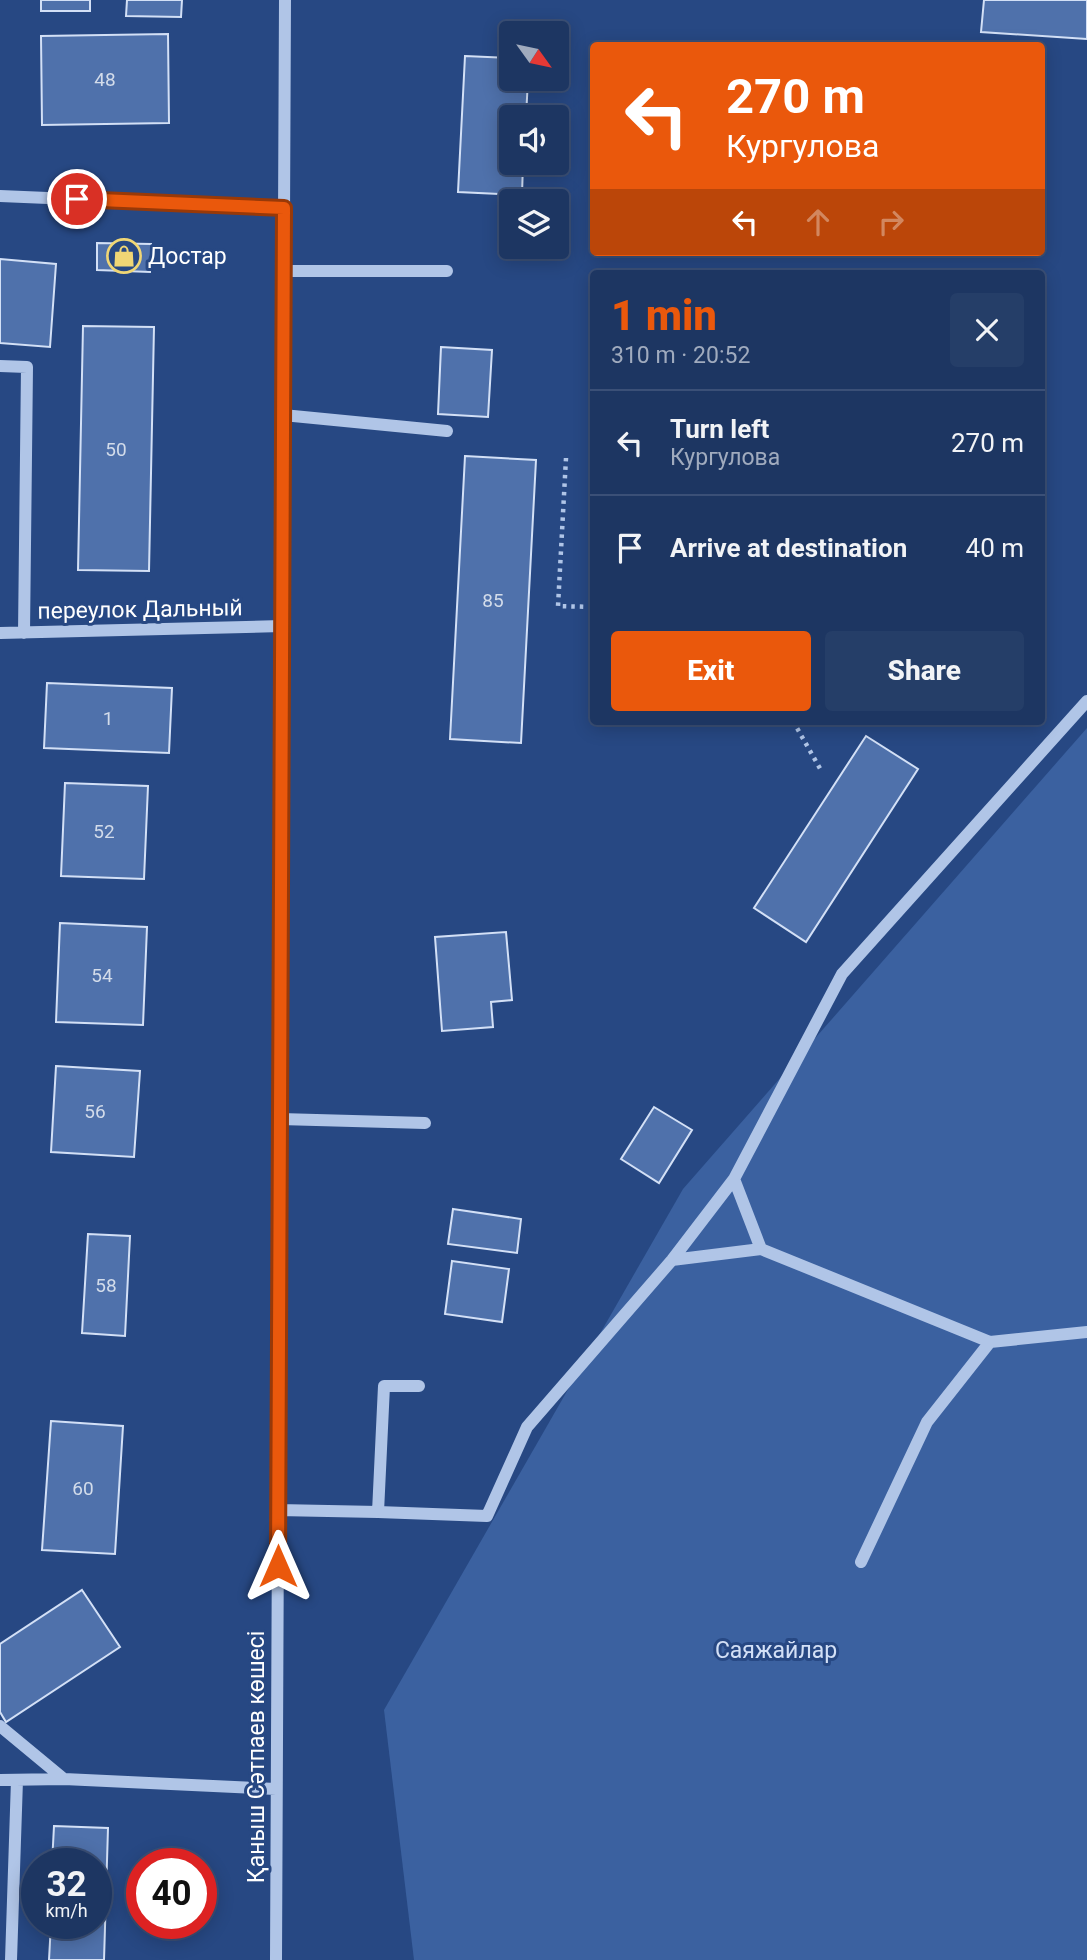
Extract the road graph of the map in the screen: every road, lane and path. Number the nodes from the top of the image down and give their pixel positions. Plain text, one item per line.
1 (285, 0) edge
2 (0, 196) edge
3 (284, 208) junction
4 (284, 271) junction
5 (447, 271) dead end
6 (0, 366) edge
7 (283, 415) junction
8 (447, 430) dead end
9 (566, 458) dead end
10 (590, 607) edge
11 (282, 626) junction
12 (0, 633) edge
13 (24, 633) junction
14 (1087, 701) edge
15 (795, 725) edge
16 (822, 772) dead end
17 (280, 1119) junction
18 (425, 1124) dead end
19 (734, 1179) junction
20 (761, 1249) junction
21 (672, 1259) junction
22 (1087, 1332) edge
23 (990, 1342) junction
24 (419, 1386) dead end
25 (278, 1510) junction
26 (378, 1512) junction
27 (861, 1562) dead end
28 (0, 1726) edge
29 (64, 1779) junction
30 (0, 1780) edge
31 (17, 1780) junction
32 (276, 1788) junction
33 (11, 1960) edge
34 (276, 1960) edge

1 - 3 street, Қаныш Сәтпаев көшесі
2 - 3 street
3 - 4 street, Қаныш Сәтпаев көшесі
4 - 5 street
4 - 7 street, Қаныш Сәтпаев көшесі
6 - 13 street
7 - 8 street
7 - 11 street, Қаныш Сәтпаев көшесі
9 - 10 path
11 - 13 street, переулок Дальный
11 - 17 street, Қаныш Сәтпаев көшесі
12 - 13 street, переулок Дальный
14 - 19 street
15 - 16 path
17 - 18 street
17 - 25 street, Қаныш Сәтпаев көшесі
19 - 20 street
19 - 21 street
20 - 21 street
20 - 23 street
21 - 26 street
22 - 23 street
23 - 27 street
24 - 26 street
25 - 26 street
25 - 32 street, Қаныш Сәтпаев көшесі
28 - 29 street
29 - 31 street
29 - 32 street
30 - 31 street
31 - 33 street
32 - 34 street, Қаныш Сәтпаев көшесі

